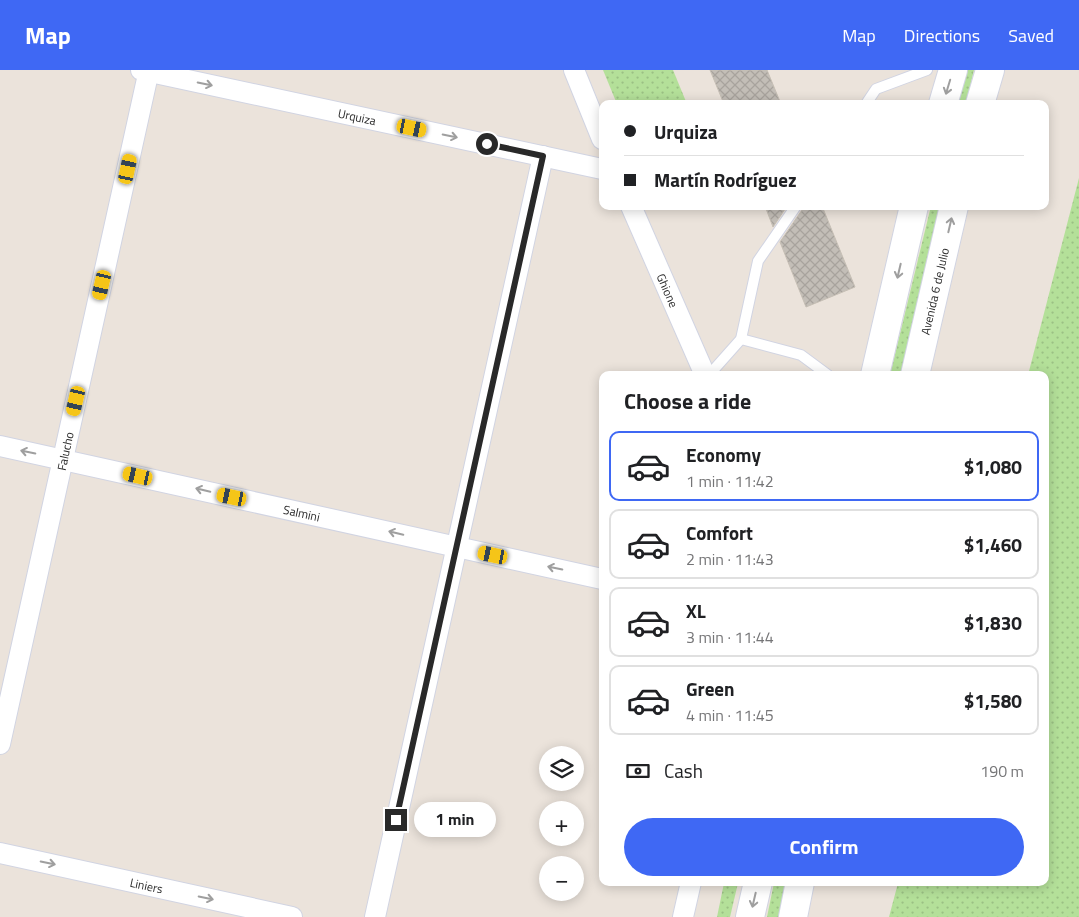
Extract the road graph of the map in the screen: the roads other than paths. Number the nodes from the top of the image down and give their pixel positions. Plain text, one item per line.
1 (574, 70) edge
2 (927, 70) edge
3 (953, 70) edge
4 (990, 70) edge
5 (146, 71) edge
6 (869, 100) edge
7 (944, 100) edge
8 (981, 100) edge
9 (599, 131) edge
10 (543, 156) junction
11 (599, 168) edge
12 (633, 210) edge
13 (793, 210) edge
14 (913, 210) edge
15 (953, 210) edge
16 (740, 339) junction
17 (702, 371) edge
18 (712, 371) edge
19 (823, 371) edge
20 (876, 371) edge
21 (916, 371) edge
22 (0, 446) edge
23 (63, 459) junction
24 (457, 547) junction
25 (599, 578) edge
26 (0, 744) edge
27 (0, 853) edge
28 (690, 886) edge
29 (757, 886) edge
30 (799, 886) edge
31 (292, 917) edge
32 (375, 917) edge
33 (684, 917) edge
34 (750, 917) edge
35 (793, 917) edge

1 - 9 street
2 - 6 lane
3 -> 7 main road
4 - 8 main road
5 -> 10 street, Urquiza
5 - 23 street, Falucho
10 - 11 street, Urquiza
10 - 24 street
12 - 17 street, Ghione
13 - 16 lane
14 -> 20 main road
21 -> 15 main road, Avenida 6 de Julio
16 - 18 lane
16 - 19 lane
23 -> 22 street, Salmini
24 -> 23 street, Salmini
23 - 26 street, Falucho
25 -> 24 street, Salmini
24 - 32 street
27 -> 31 street, Liniers
28 - 33 street
29 -> 34 main road
30 - 35 main road

